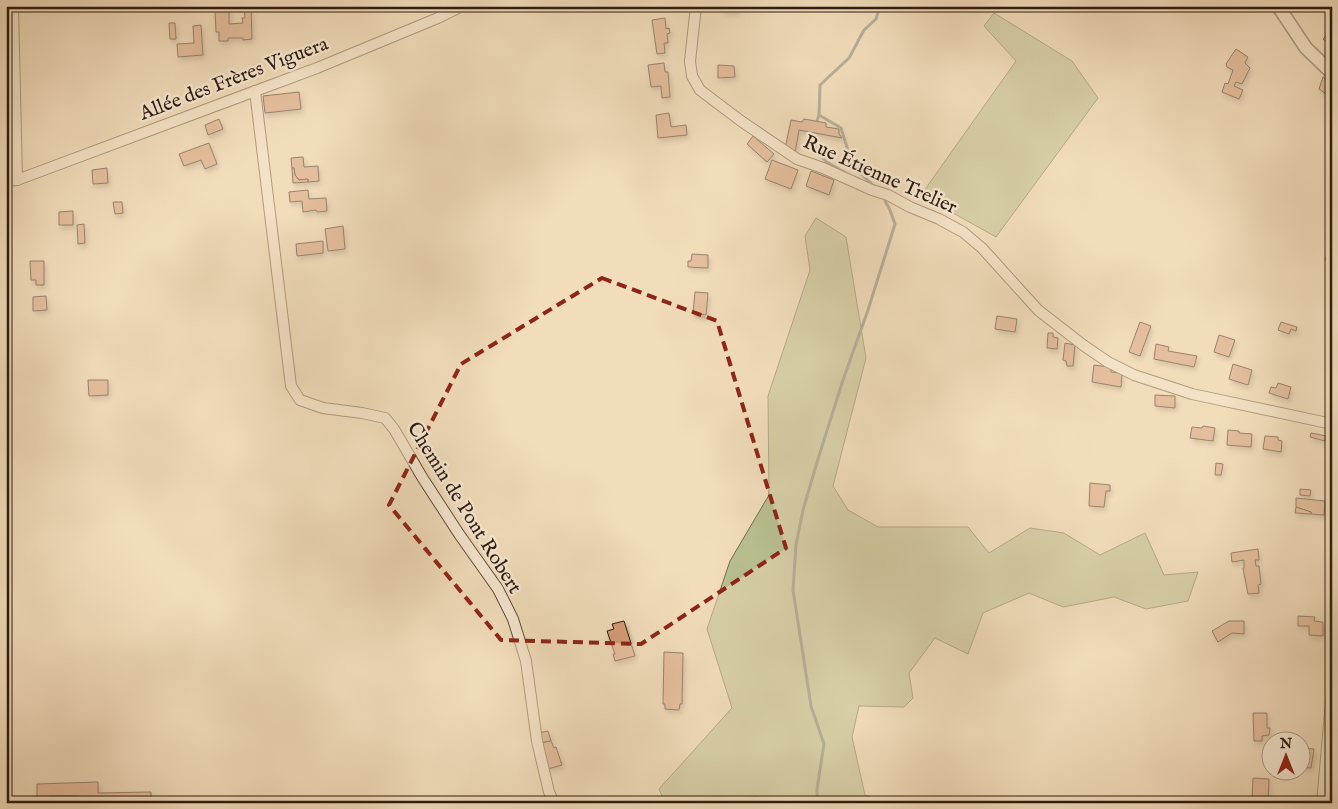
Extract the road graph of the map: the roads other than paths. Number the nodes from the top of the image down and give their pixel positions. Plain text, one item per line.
1 (13, 6) edge
2 (462, 6) edge
3 (696, 6) edge
4 (1278, 6) edge
5 (1332, 73) edge
6 (255, 91) junction
7 (12, 180) edge
8 (1332, 424) edge
9 (1332, 691) edge
10 (554, 803) edge
11 (1322, 803) edge

1 - 7 street
2 - 6 street, Allée des Frères Viguera
3 - 8 street, Rue Étienne Trelier
4 - 5 street
6 - 7 street, Allée des Frères Viguera
6 - 10 street, Chemin de Pont Robert
9 - 11 street

